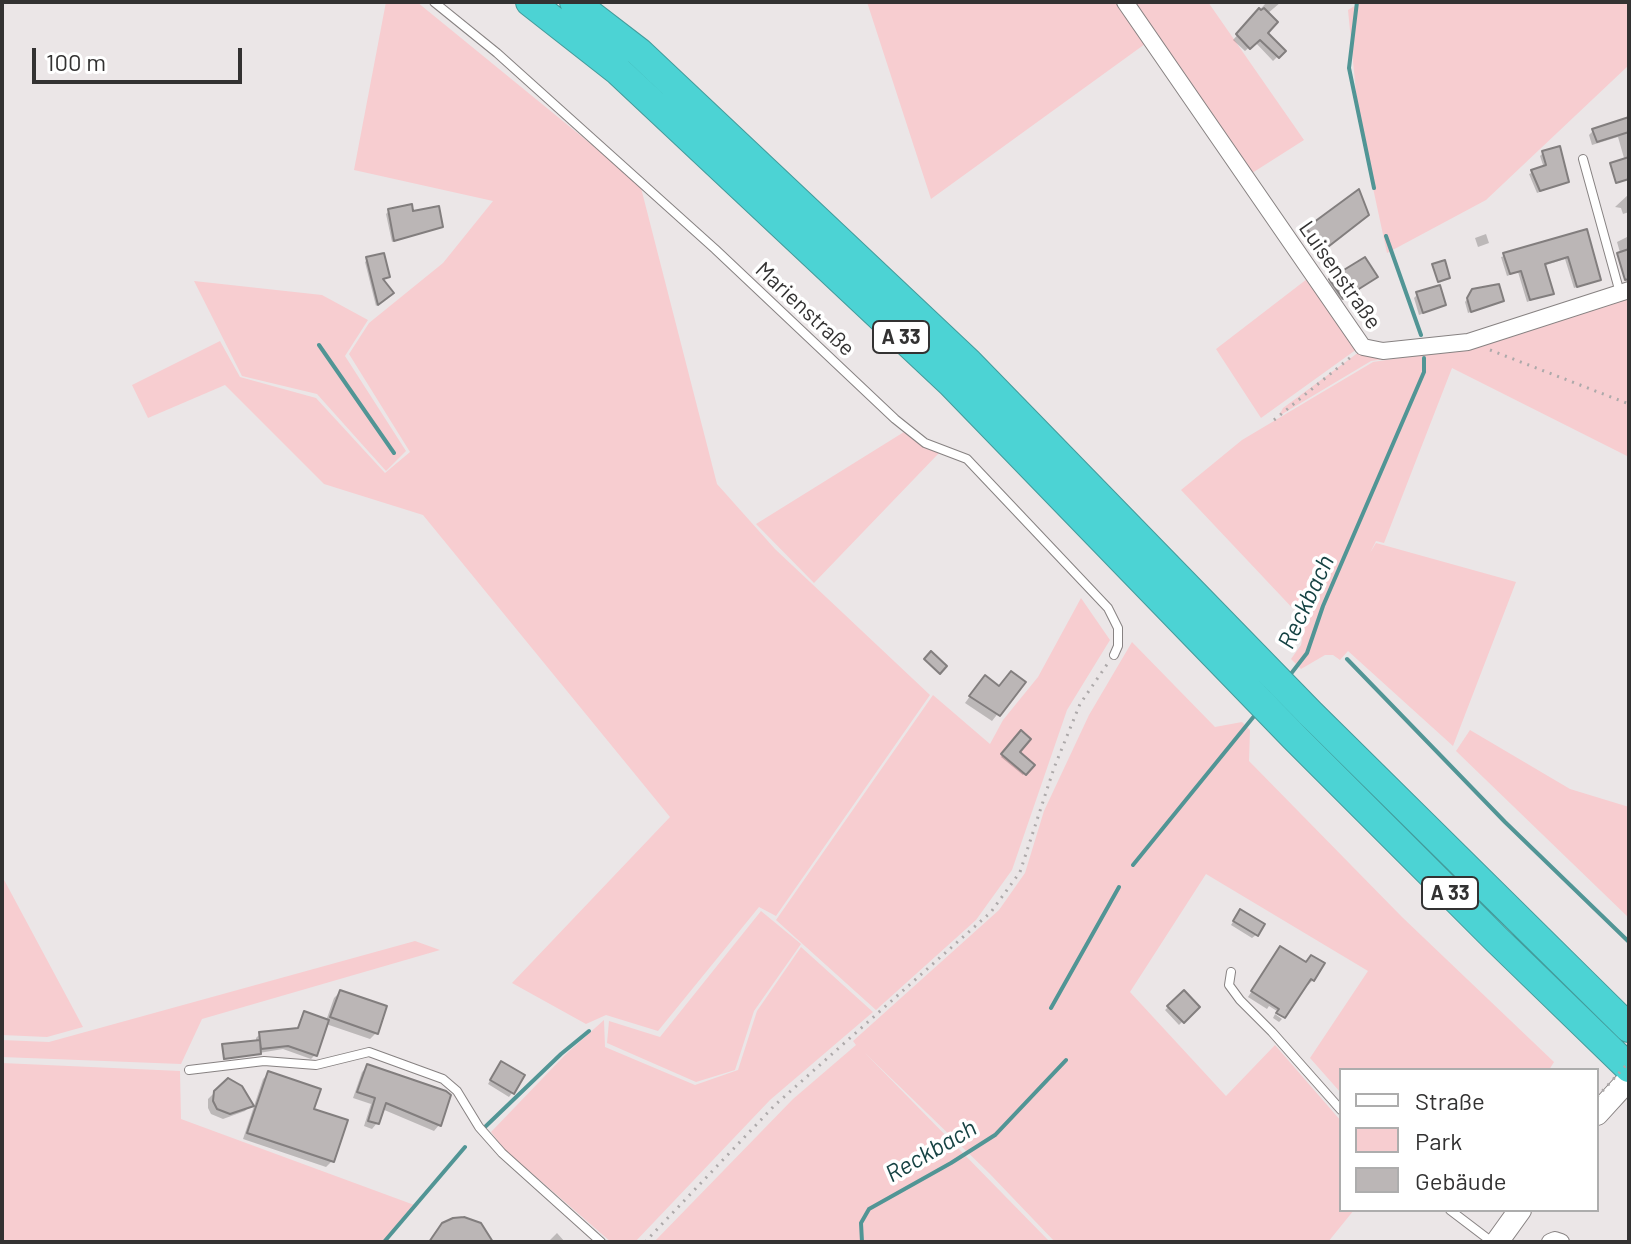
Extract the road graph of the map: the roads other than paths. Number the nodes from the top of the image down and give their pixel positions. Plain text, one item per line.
1 (434, 2) edge
2 (530, 2) edge
3 (574, 2) edge
4 (1125, 2) edge
5 (1583, 159) dead end
6 (1625, 291) edge
7 (1114, 655) road end
8 (1283, 705) junction
9 (1231, 972) dead end
10 (1629, 1028) edge
11 (1629, 1065) edge
12 (189, 1070) dead end
13 (1629, 1079) edge
14 (1600, 1106) edge
15 (1339, 1108) edge
16 (1453, 1212) edge
17 (1518, 1212) edge
18 (601, 1242) edge
19 (1494, 1242) edge
20 (1550, 1242) edge
21 (1561, 1242) edge

1 - 7 lane, Marienstraße
2 - 8 highway, A 33
3 - 8 highway, A 33
4 - 6 street, Luisenstraße
5 - 6 lane
8 - 10 highway, A 33
8 - 11 highway, A 33
9 - 15 lane
12 - 18 lane
13 - 14 street
16 - 19 lane
17 - 19 street
20 - 21 street

